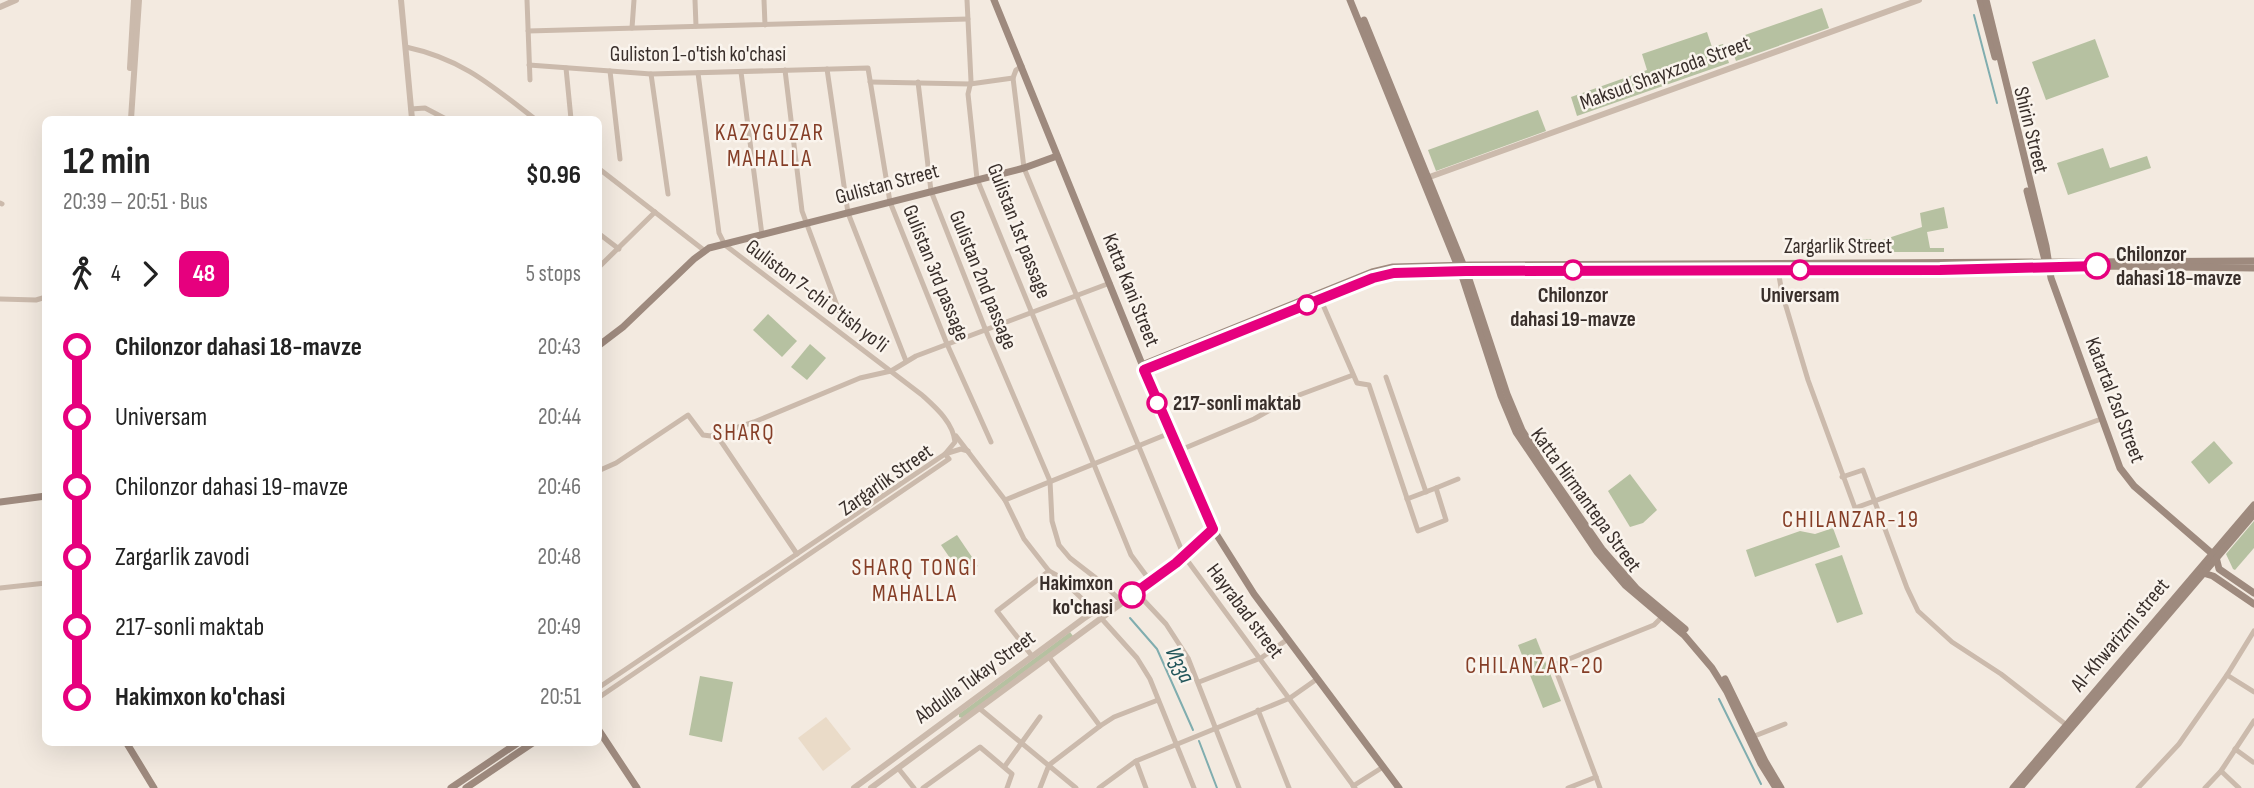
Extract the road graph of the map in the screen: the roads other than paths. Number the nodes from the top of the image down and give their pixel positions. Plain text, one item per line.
1 (16, 0) edge
2 (134, 0) edge
3 (139, 0) edge
4 (401, 0) edge
5 (527, 0) edge
6 (634, 0) edge
7 (695, 0) edge
8 (764, 0) edge
9 (967, 0) edge
10 (994, 0) edge
11 (1353, 0) edge
12 (1919, 0) edge
13 (1980, 0) edge
14 (1986, 0) edge
15 (0, 7) edge
16 (968, 19) junction
17 (765, 25) junction
18 (696, 26) junction
19 (632, 28) junction
20 (528, 31) junction
21 (406, 47) junction
22 (529, 65) junction
23 (1022, 66) junction
24 (566, 68) junction
25 (868, 68) joint
26 (827, 69) junction
27 (785, 70) junction
28 (610, 71) junction
29 (741, 72) junction
30 (698, 73) junction
31 (651, 74) junction
32 (1013, 78) junction
33 (530, 80) dead end
34 (870, 82) junction
35 (918, 82) junction
36 (970, 84) junction
37 (411, 109) junction
38 (129, 116) edge
39 (129, 116) edge
40 (412, 116) edge
41 (440, 116) edge
42 (531, 116) edge
43 (571, 116) edge
44 (1057, 156) junction
45 (620, 159) dead end
46 (1024, 168) junction
47 (602, 171) edge
48 (1425, 178) junction
49 (977, 179) junction
50 (930, 191) junction
51 (668, 194) dead end
52 (890, 202) junction
53 (655, 212) junction
54 (848, 213) junction
55 (805, 224) junction
56 (762, 235) junction
57 (602, 236) edge
58 (725, 245) junction
59 (620, 249) junction
60 (705, 251) junction
61 (2254, 261) edge
62 (2047, 263) junction
63 (602, 265) edge
64 (1461, 268) junction
65 (2254, 268) edge
66 (1778, 270) junction
67 (1110, 283) junction
68 (1078, 296) junction
69 (1320, 296) junction
70 (42, 298) edge
71 (0, 299) edge
72 (839, 311) dead end
73 (1034, 313) junction
74 (986, 331) junction
75 (602, 344) edge
76 (602, 344) edge
77 (947, 344) junction
78 (906, 361) junction
79 (1143, 367) junction
80 (891, 371) junction
81 (1353, 375) junction
82 (1386, 377) dead end
83 (2101, 419) junction
84 (1170, 433) junction
85 (716, 434) junction
86 (954, 434) junction
87 (991, 442) dead end
88 (1140, 446) junction
89 (1178, 452) junction
90 (970, 453) junction
91 (945, 454) junction
92 (1093, 464) junction
93 (602, 469) edge
94 (1842, 477) junction
95 (1458, 479) dead end
96 (1049, 481) junction
97 (1436, 488) junction
98 (1426, 492) junction
99 (42, 499) edge
100 (1407, 499) junction
101 (1005, 500) junction
102 (1875, 502) junction
103 (0, 504) edge
104 (2254, 505) edge
105 (2254, 514) edge
106 (1213, 529) junction
107 (797, 554) junction
108 (2214, 555) junction
109 (1184, 556) junction
110 (801, 560) junction
111 (2222, 570) junction
112 (1049, 571) junction
113 (2203, 573) junction
114 (2215, 577) junction
115 (1151, 582) junction
116 (42, 583) edge
117 (0, 588) edge
118 (1136, 592) junction
119 (2254, 593) edge
120 (1122, 602) junction
121 (2254, 604) edge
122 (1095, 611) junction
123 (1664, 615) junction
124 (1101, 618) junction
125 (697, 621) junction
126 (701, 628) junction
127 (1071, 628) junction
128 (2254, 631) edge
129 (1077, 636) junction
130 (1288, 639) junction
131 (1032, 656) junction
132 (1049, 657) junction
133 (1261, 658) junction
134 (625, 670) junction
135 (2227, 675) junction
136 (630, 677) junction
137 (1317, 679) junction
138 (1199, 682) junction
139 (602, 685) edge
140 (2254, 692) edge
141 (602, 695) edge
142 (1290, 698) junction
143 (1158, 700) junction
144 (979, 708) junction
145 (1258, 710) junction
146 (954, 714) junction
147 (1040, 717) dead end
148 (2254, 721) edge
149 (960, 722) junction
150 (1785, 724) dead end
151 (1101, 726) junction
152 (1217, 727) junction
153 (2068, 727) junction
154 (602, 736) edge
155 (1751, 738) junction
156 (602, 743) edge
157 (1022, 744) junction
158 (1176, 744) junction
159 (130, 746) edge
160 (513, 746) edge
161 (528, 746) edge
162 (2235, 749) junction
163 (1136, 761) junction
164 (2253, 762) edge
165 (1049, 765) junction
166 (1005, 766) junction
167 (1383, 767) junction
168 (898, 768) junction
169 (2221, 771) junction
170 (1596, 778) junction
171 (2020, 786) edge
172 (1353, 787) edge
173 (1776, 787) edge
174 (156, 788) edge
175 (451, 788) edge
176 (466, 788) edge
177 (634, 788) edge
178 (854, 788) edge
179 (871, 788) edge
180 (914, 788) edge
181 (923, 788) edge
182 (1007, 788) edge
183 (1040, 788) edge
184 (1076, 788) edge
185 (1099, 788) edge
186 (1146, 788) edge
187 (1194, 788) edge
188 (1239, 788) edge
189 (1289, 788) edge
190 (1399, 788) edge
191 (1568, 788) edge
192 (1600, 788) edge
193 (2138, 788) edge
194 (2205, 788) edge
195 (2238, 788) edge

1 - 15 street
2 - 38 street
3 - 39 street
4 - 21 street
5 - 20 street
6 - 19 street
7 - 18 street
8 - 17 street
9 - 16 street, Gulistan 1st passage
10 - 23 main road, Katta Kani Street
11 - 48 main road, Katta Hirmаntepa Street
12 - 48 street, Maksud Shayxzoda Street
13 - 62 main road, Shirin Street
14 - 62 main road, Shirin Street
16 - 17 street
16 - 36 street, Gulistan 1st passage
17 - 18 street
18 - 19 street
19 - 20 street
20 - 22 street
21 - 37 street
21 - 42 street
22 - 24 street, Guliston 1-o'tish ko'chasi
22 - 33 street
23 - 32 street
23 - 44 main road, Katta Kani Street
24 - 28 street, Guliston 1-o'tish ko'chasi
24 - 43 street
25 - 26 street, Guliston 1-o'tish ko'chasi
25 - 34 street, Gulistan 3rd passage
26 - 27 street, Guliston 1-o'tish ko'chasi
26 - 54 street
27 - 29 street, Guliston 1-o'tish ko'chasi
27 - 55 street
28 - 31 street, Guliston 1-o'tish ko'chasi
28 - 45 street
29 - 30 street, Guliston 1-o'tish ko'chasi
29 - 56 street
30 - 31 street, Guliston 1-o'tish ko'chasi
30 - 58 street
31 - 51 street
32 - 36 street
32 - 46 street, Hayrabad street
34 - 35 street
34 - 52 street, Gulistan 3rd passage
35 - 36 street
35 - 50 street, Gulistan 2nd passage
36 - 49 street, Gulistan 1st passage
37 - 40 street
37 - 41 street
44 - 46 main road, Gulistan Street
44 - 67 main road, Katta Kani Street
46 - 49 main road, Gulistan Street
46 - 68 street, Hayrabad street
47 - 53 street
48 - 64 main road, Katta Hirmаntepa Street
49 - 50 main road, Gulistan Street
49 - 73 street, Gulistan 1st passage
50 - 52 main road, Gulistan Street
50 - 74 street, Gulistan 2nd passage
52 - 54 main road, Gulistan Street
52 - 77 street, Gulistan 3rd passage
53 - 59 street
53 - 60 street
54 - 55 main road, Gulistan Street
54 - 78 street
55 - 56 main road, Gulistan Street
55 - 72 street
56 - 58 main road, Gulistan Street
57 - 59 street
58 - 60 main road, Gulistan Street
58 - 75 main road, Gulistan Street
58 - 80 street, Guliston 7-chi o'tish yo'li
59 - 63 street
60 - 76 main road, Gulistan Street
61 - 62 main road, Zargarlik Street
62 - 64 main road, Zargarlik Street
62 - 65 main road, Zargarlik Street
62 - 66 main road, Zargarlik Street
62 - 83 main road, Katartal 2sd Street
64 - 66 main road, Zargarlik Street
64 - 69 main road, Zargarlik Street
64 - 123 main road, Katta Hirmаntepa Street
64 - 123 main road, Katta Hirmаntepa Street
66 - 94 street
67 - 68 street
67 - 79 main road, Katta Kani Street
68 - 73 street
68 - 88 street, Hayrabad street
69 - 79 main road, Zargarlik Street
69 - 81 street
70 - 71 street
73 - 74 street
73 - 92 street, Gulistan 1st passage
74 - 77 street
74 - 96 street, Gulistan 2nd passage
77 - 78 street
77 - 87 street, Gulistan 3rd passage
78 - 80 street
79 - 84 main road, Katta Kani Street
80 - 85 street
80 - 86 street, Guliston 7-chi o'tish yo'li
81 - 89 street
81 - 100 street
82 - 98 street
83 - 102 street
83 - 108 main road, Katartal 2sd Street
84 - 88 street
84 - 89 main road, Katta Kani Street
85 - 93 street
85 - 107 street
86 - 90 street, Guliston 7-chi o'tish yo'li
86 - 91 street
88 - 92 street
88 - 109 street, Hayrabad street
89 - 106 main road, Katta Kani Street
90 - 91 street
90 - 101 street, Guliston 7-chi o'tish yo'li
91 - 107 street, Zargarlik Street
91 - 110 street, Zargarlik Street
92 - 96 street
92 - 115 street, Gulistan 1st passage
94 - 102 street
94 - 102 street
95 - 97 street
96 - 101 street
96 - 120 street, Gulistan 2nd passage
97 - 98 street
97 - 100 street
98 - 100 street
99 - 103 main road
101 - 112 street, Guliston 7-chi o'tish yo'li
102 - 153 street
104 - 108 main road, Al-Khwarizmi street
105 - 108 main road, Al-Khwarizmi street
106 - 109 street, Abdulla Tukay Street
106 - 130 main road, Katta Kani Street
107 - 110 street
107 - 125 street, Zargarlik Street
108 - 111 main road, Katartal 2sd Street
108 - 113 main road, Al-Khwarizmi street
108 - 114 main road
108 - 153 main road, Al-Khwarizmi street
109 - 115 street, Abdulla Tukay Street
109 - 133 street, Hayrabad street
110 - 126 street, Zargarlik Street
111 - 114 main road
111 - 119 main road, Katartal 2sd Street
112 - 122 street, Guliston 7-chi o'tish yo'li
112 - 131 street
113 - 114 main road
113 - 153 main road, Al-Khwarizmi street
114 - 121 main road
115 - 118 street, Abdulla Tukay Street
116 - 117 street
118 - 120 street, Abdulla Tukay Street
118 - 138 street
120 - 122 street, Abdulla Tukay Street
120 - 124 street, Abdulla Tukay Street
122 - 127 street, Abdulla Tukay Street
123 - 155 main road, Katta Hirmаntepa Street
123 - 170 street
124 - 129 street, Abdulla Tukay Street
124 - 143 street
125 - 126 street
125 - 134 street, Zargarlik Street
126 - 136 street, Zargarlik Street
127 - 129 street
127 - 131 street, Abdulla Tukay Street
128 - 135 street
129 - 132 street, Abdulla Tukay Street
130 - 133 street
130 - 137 main road, Katta Kani Street
131 - 146 street, Abdulla Tukay Street
132 - 144 street, Abdulla Tukay Street
132 - 151 street
133 - 138 street
133 - 142 street, Hayrabad street
134 - 136 street
134 - 139 street, Zargarlik Street
135 - 140 street
135 - 193 street
136 - 141 street, Zargarlik Street
137 - 142 street
137 - 167 main road, Katta Kani Street
138 - 152 street
142 - 145 street
142 - 172 street, Hayrabad street
143 - 151 street
143 - 158 street
144 - 149 street, Abdulla Tukay Street
144 - 157 street
145 - 152 street
145 - 189 street
146 - 149 street
146 - 178 street, Abdulla Tukay Street
147 - 157 street
148 - 162 street
149 - 168 street, Abdulla Tukay Street
150 - 155 street
151 - 165 street
152 - 158 street
152 - 188 street
153 - 171 main road, Al-Khwarizmi street
154 - 177 main road
155 - 173 main road, Katta Hirmаntepa Street
156 - 177 main road
157 - 165 street
157 - 166 street
158 - 163 street
158 - 187 street
159 - 174 main road
160 - 175 main road
161 - 176 main road
162 - 164 street
162 - 169 street
163 - 185 street
163 - 186 street
165 - 183 street
165 - 184 street
166 - 181 street
166 - 182 street
167 - 172 street
167 - 190 main road, Katta Kani Street
168 - 179 street, Abdulla Tukay Street
168 - 180 street
169 - 194 street
169 - 195 street
170 - 191 street
170 - 192 street

